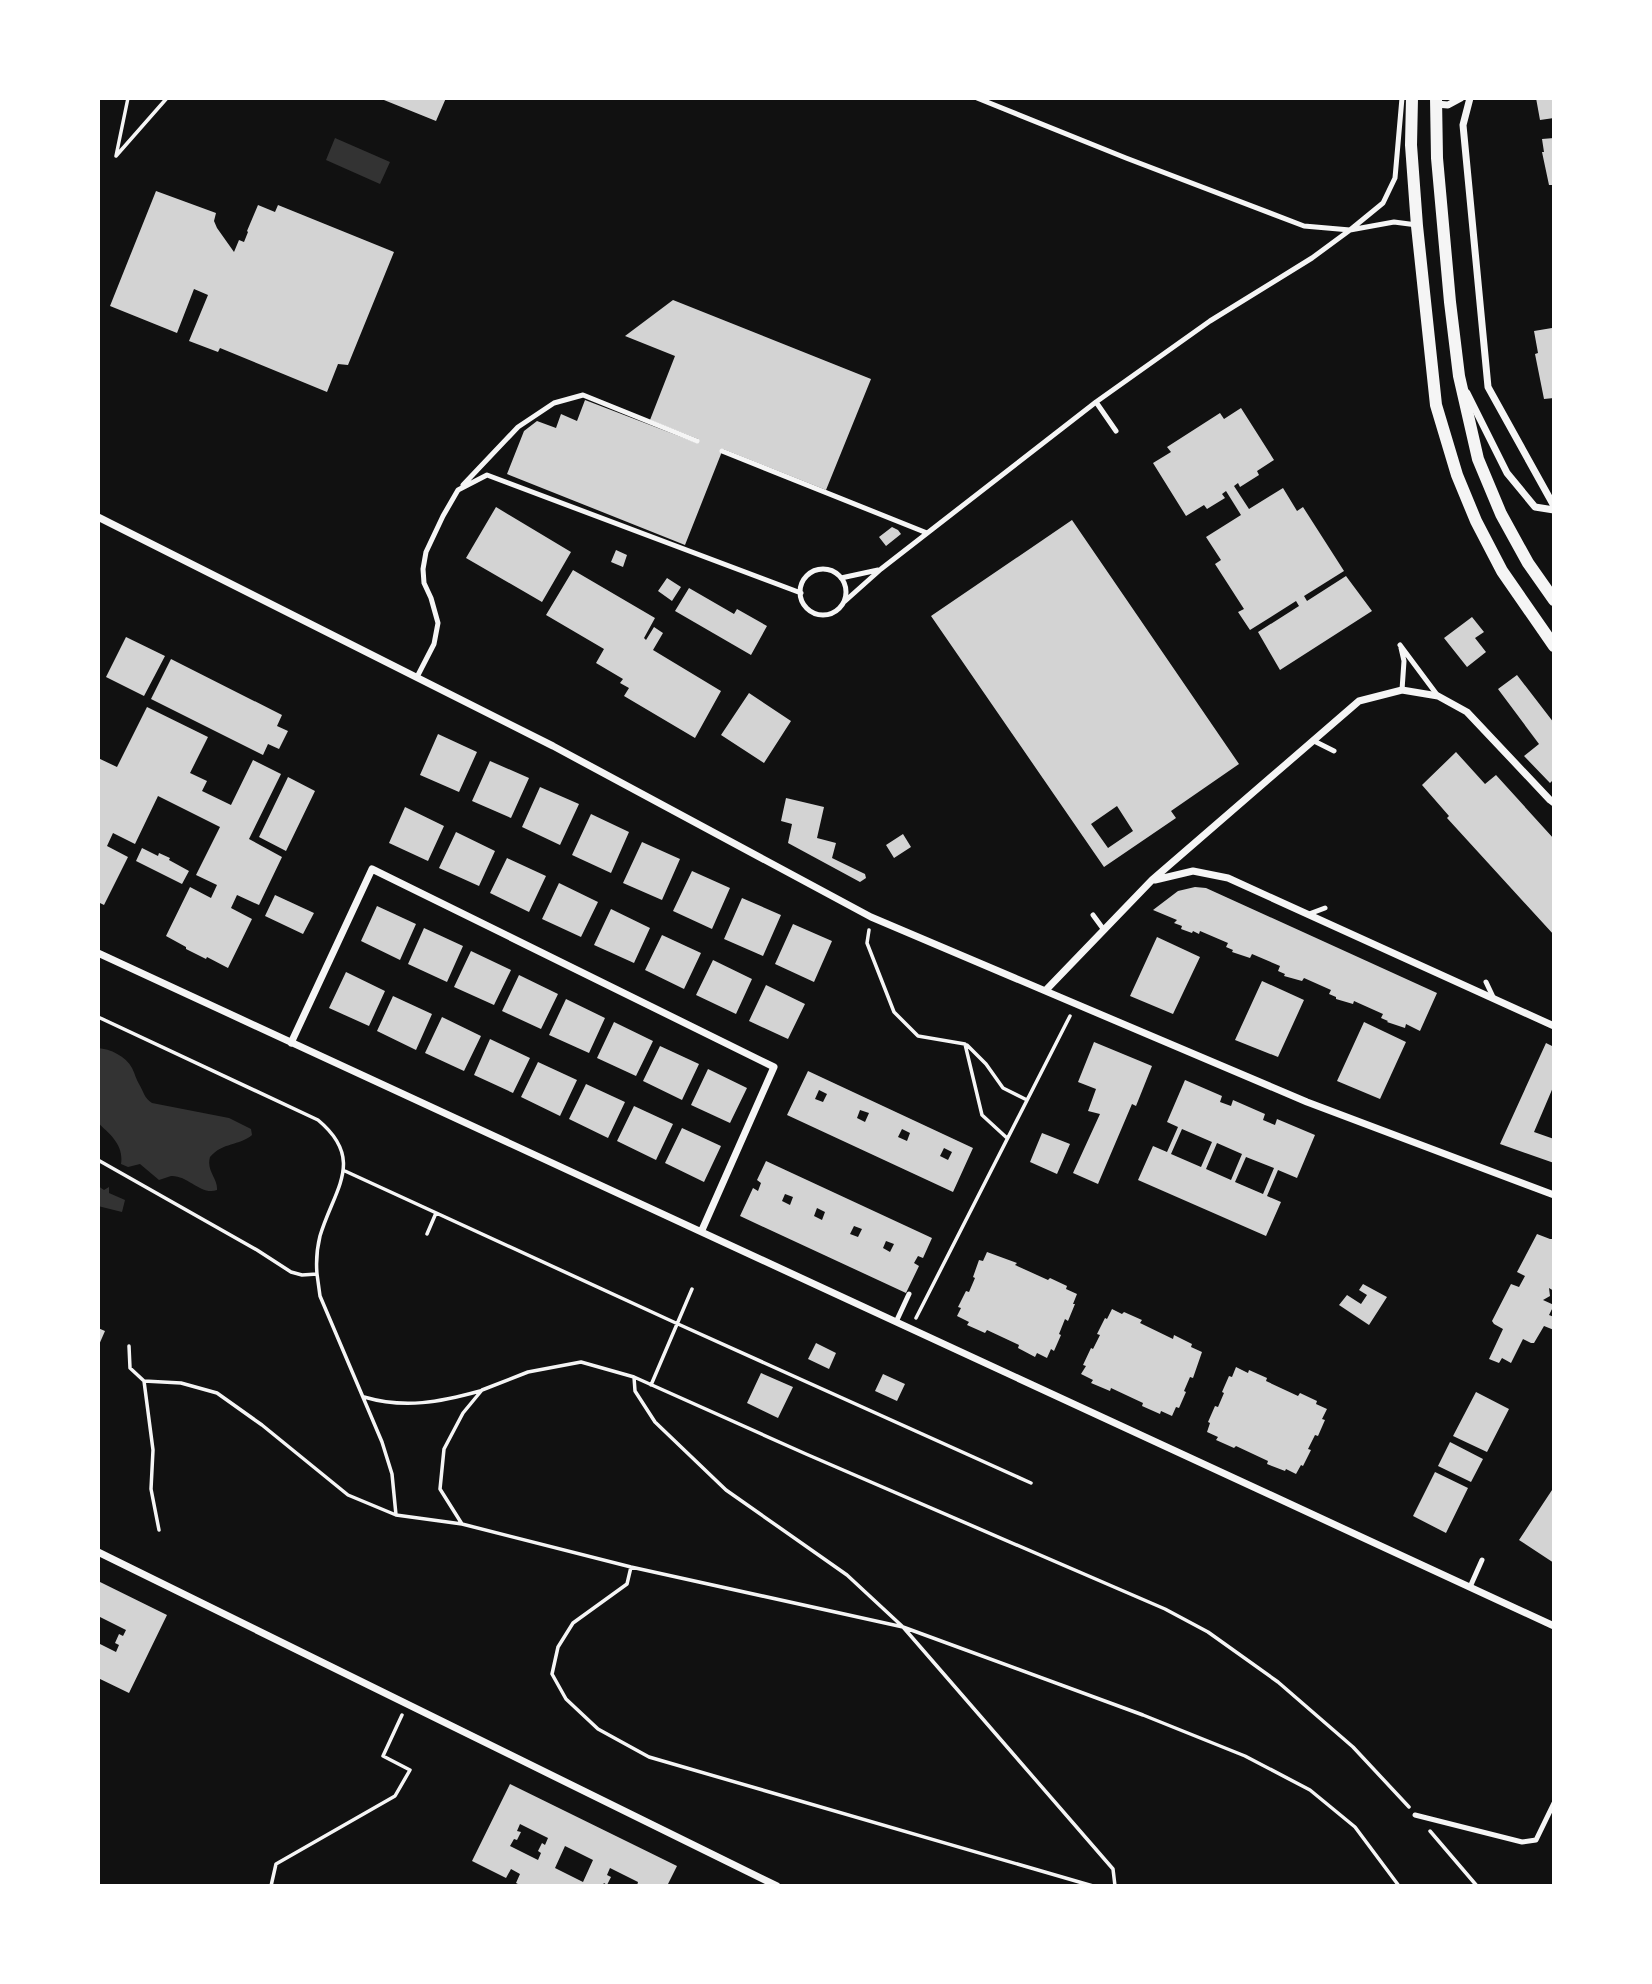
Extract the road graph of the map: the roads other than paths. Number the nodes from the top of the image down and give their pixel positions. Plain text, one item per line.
1 (978, 98) edge
2 (1402, 98) edge
3 (1412, 98) edge
4 (1461, 98) edge
5 (1470, 98) edge
6 (1436, 101) edge
7 (1418, 226) junction
8 (1350, 230) junction
9 (1460, 376) junction
10 (1096, 402) junction
11 (1116, 431) dead end
12 (697, 441) dead end
13 (722, 451) dead end
14 (485, 463) junction
15 (487, 475) junction
16 (458, 490) junction
17 (1554, 508) edge
18 (98, 517) edge
19 (927, 533) junction
20 (881, 569) junction
21 (841, 578) junction
22 (801, 593) junction
23 (1554, 600) edge
24 (844, 602) junction
25 (1554, 646) edge
26 (417, 677) junction
27 (1402, 690) junction
28 (1438, 696) junction
29 (1314, 741) junction
30 (1334, 751) dead end
31 (1554, 803) edge
32 (1152, 880) junction
33 (1325, 908) dead end
34 (1093, 915) dead end
35 (1310, 915) junction
36 (1104, 930) junction
37 (98, 953) edge
38 (1486, 982) dead end
39 (1046, 990) junction
40 (1494, 999) junction
41 (1554, 1026) edge
42 (291, 1043) junction
43 (1554, 1195) edge
44 (702, 1230) junction
45 (909, 1294) dead end
46 (896, 1322) junction
47 (98, 1552) edge
48 (1482, 1560) dead end
49 (1470, 1587) junction
50 (1554, 1626) edge
51 (1554, 1802) edge
52 (1415, 1815) road end
53 (777, 1886) edge

1 - 8 lane
2 - 8 lane
3 - 7 street
4 - 6 street
5 - 17 street
6 - 9 street
7 - 8 lane
7 - 25 street
8 - 10 lane
9 - 17 street
9 - 23 street
10 - 11 lane
10 - 19 lane
12 - 14 lane
13 - 19 lane
14 - 15 lane
14 - 16 lane
15 - 16 lane
15 - 22 lane
16 - 26 lane
18 - 26 street
19 - 20 lane
20 - 21 lane
20 - 24 lane
21 - 22 lane
21 - 24 lane
22 - 24 lane
26 - 39 street
27 - 28 street
27 - 28 lane
27 - 29 street
28 - 31 street
29 - 30 lane
29 - 32 street
32 - 35 street
32 - 36 street
33 - 35 lane
34 - 36 lane
35 - 40 street
36 - 39 street
37 - 42 street
38 - 40 lane
39 - 43 street
40 - 41 street
42 - 44 street
42 - 44 street
44 - 46 street
45 - 46 lane
46 - 49 street
47 - 53 street
48 - 49 lane
49 - 50 street
51 - 52 lane

